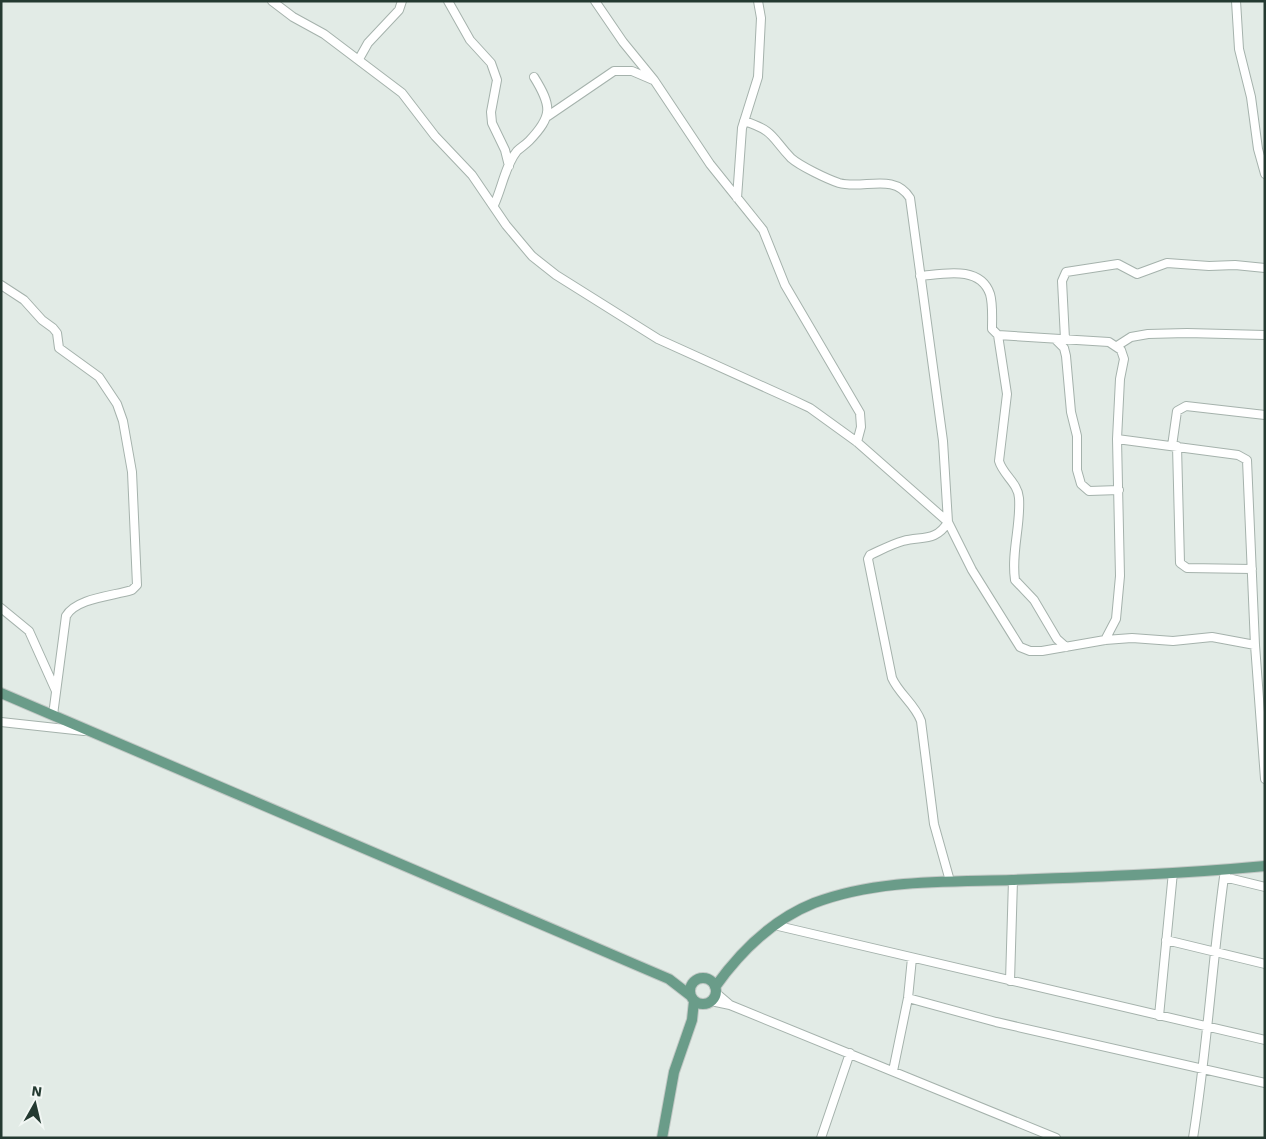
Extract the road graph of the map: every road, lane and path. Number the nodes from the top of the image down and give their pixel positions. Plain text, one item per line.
1 (272, 1) edge
2 (402, 1) edge
3 (448, 1) edge
4 (595, 1) edge
5 (758, 1) edge
6 (1236, 1) edge
7 (359, 59) junction
8 (534, 77) dead end
9 (654, 80) junction
10 (548, 116) junction
11 (744, 121) junction
12 (509, 166) junction
13 (1265, 174) edge
14 (737, 198) junction
15 (494, 205) junction
16 (1265, 268) edge
17 (920, 276) junction
18 (1, 285) edge
19 (998, 335) junction
20 (1265, 335) edge
21 (1055, 339) junction
22 (1065, 339) junction
23 (1117, 346) junction
24 (1265, 415) edge
25 (1116, 439) junction
26 (858, 442) junction
27 (1174, 446) junction
28 (1119, 490) junction
29 (948, 522) junction
30 (1252, 568) junction
31 (1, 608) edge
32 (1105, 640) junction
33 (1255, 645) junction
34 (1066, 647) junction
35 (1, 693) edge
36 (57, 693) junction
37 (53, 715) junction
38 (1, 722) edge
39 (91, 732) junction
40 (1265, 779) edge
41 (1265, 866) edge
42 (1174, 872) junction
43 (1226, 873) junction
44 (1013, 880) junction
45 (950, 881) junction
46 (1265, 888) edge
47 (774, 925) junction
48 (1166, 940) junction
49 (1214, 952) junction
50 (912, 958) junction
51 (1265, 964) edge
52 (729, 968) junction
53 (669, 979) junction
54 (706, 979) junction
55 (1010, 981) junction
56 (695, 982) junction
57 (712, 996) junction
58 (693, 998) junction
59 (908, 998) junction
60 (1159, 1016) junction
61 (692, 1020) junction
62 (1207, 1027) junction
63 (1265, 1040) edge
64 (850, 1053) junction
65 (1203, 1069) junction
66 (893, 1071) junction
67 (1265, 1083) edge
68 (662, 1138) edge
69 (821, 1138) edge
70 (1056, 1138) edge
71 (1193, 1138) edge

1 - 7 street
2 - 7 street
3 - 12 street
4 - 9 street
5 - 11 street
6 - 13 street
7 - 15 street
8 - 10 street
9 - 10 street
9 - 14 street
10 - 12 street
11 - 14 street
11 - 17 street
12 - 15 street
14 - 26 street
15 - 26 street
16 - 22 street
17 - 19 street
17 - 29 street
18 - 36 street
19 - 21 street
19 - 34 street
20 - 23 street
21 - 22 street
21 - 28 street
22 - 23 street
23 - 25 street
24 - 27 street
25 - 27 street
25 - 28 street
26 - 29 street
27 - 30 street
27 - 30 street
28 - 32 street
29 - 34 street
29 - 45 street
30 - 33 street
31 - 36 street
32 - 33 street
32 - 34 street
33 - 40 street
35 - 37 main road
36 - 37 street
37 - 39 main road
38 - 39 street
39 - 53 main road
41 - 43 main road
42 - 43 main road
42 - 44 main road
42 - 48 street
43 - 46 street
43 - 49 street
44 - 45 main road
44 - 55 street
45 - 47 main road
47 - 50 street
47 - 52 main road
48 - 49 street
48 - 60 street
49 - 51 street
49 - 62 street
50 - 55 street
50 - 59 street
52 - 54 main road
52 - 57 main road
53 - 56 main road
53 - 58 main road
54 - 56 main road
54 - 57 main road
55 - 60 street
56 - 58 main road
57 - 58 main road
57 - 61 main road
57 - 64 street
58 - 61 main road
59 - 65 street
59 - 66 street
60 - 62 street
61 - 68 main road
62 - 63 street
62 - 65 street
64 - 66 street
64 - 69 street
65 - 67 street
65 - 71 street
66 - 70 street

